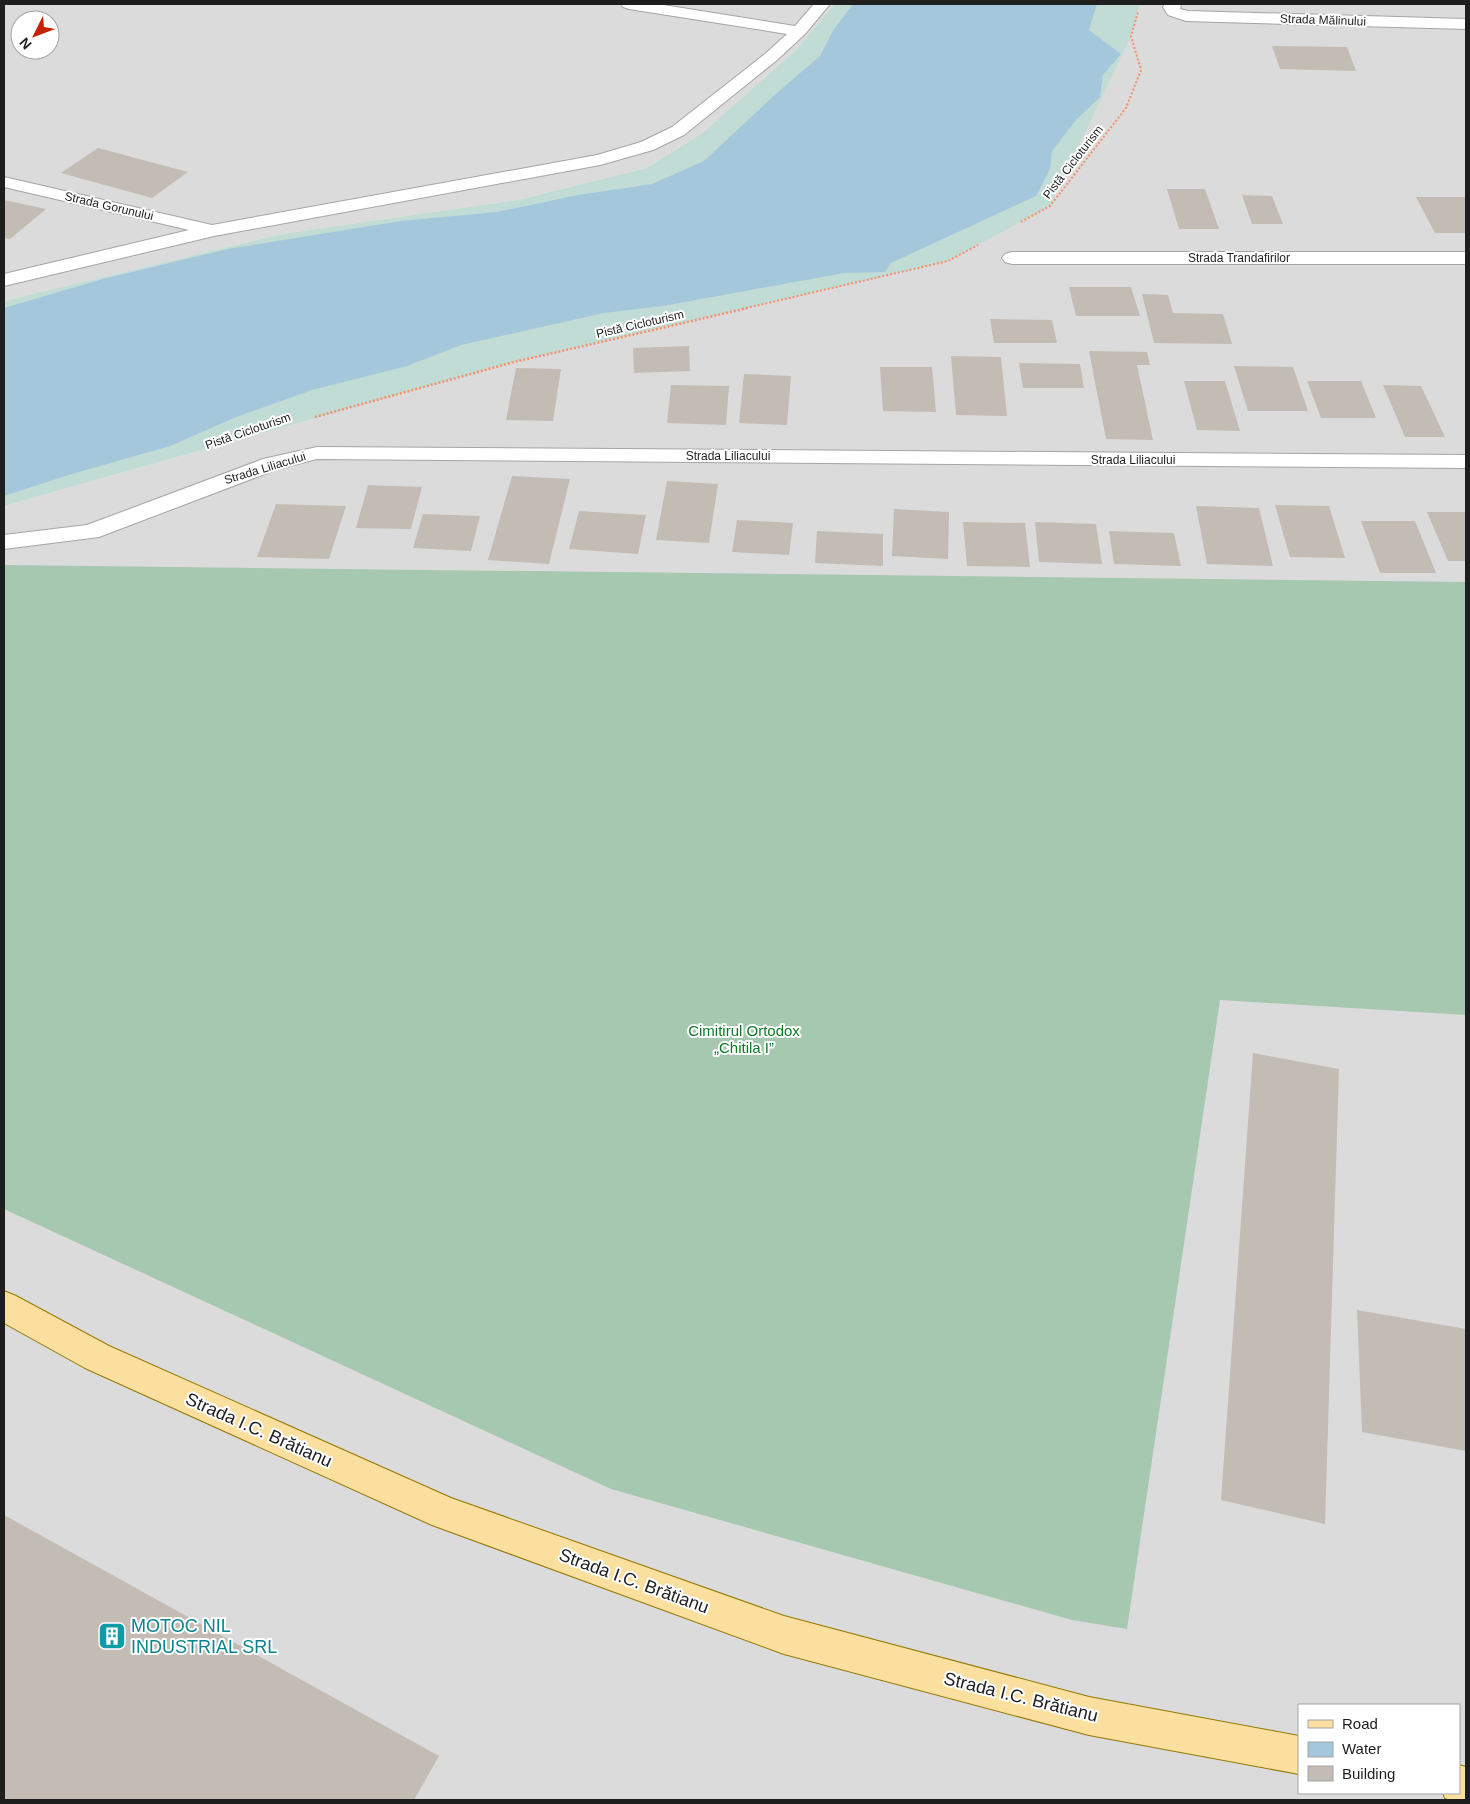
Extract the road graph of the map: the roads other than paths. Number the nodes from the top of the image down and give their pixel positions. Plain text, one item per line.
1 (629, 4) edge
2 (822, 4) edge
3 (1176, 9) edge
4 (1466, 24) edge
5 (799, 31) junction
6 (4, 182) edge
7 (214, 230) junction
8 (1012, 258) dead end
9 (1466, 258) edge
10 (4, 280) edge
11 (1466, 462) edge
12 (4, 542) edge
13 (4, 1306) edge
14 (1298, 1755) edge

1 - 5 street
2 - 5 street
3 - 4 street, Strada Mălinului
5 - 7 street
6 - 7 street, Strada Gorunului
7 - 10 street
8 - 9 street, Strada Trandafirilor
11 - 12 street, Strada Liliacului
13 - 14 main road, Strada I.C. Brătianu

